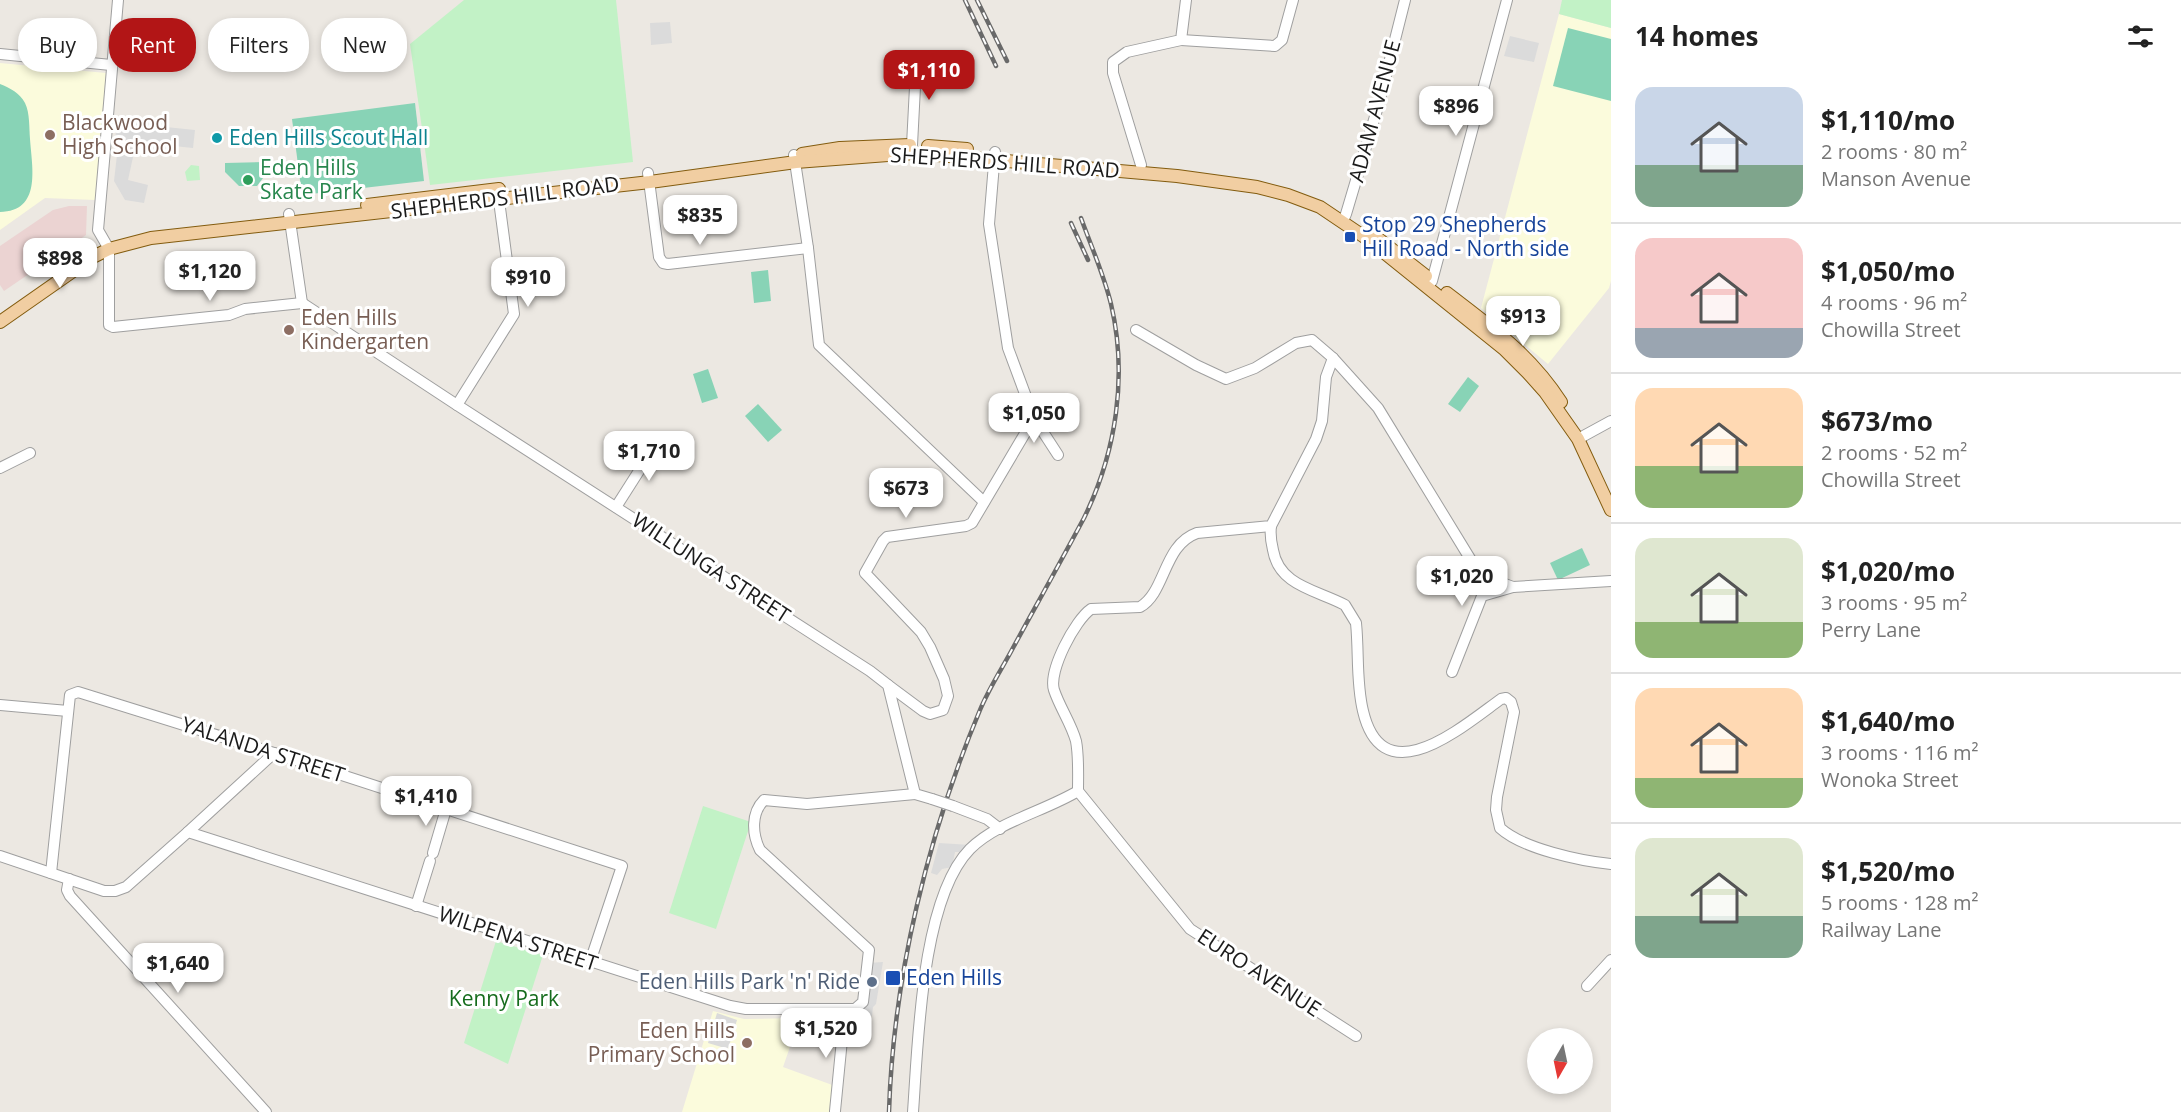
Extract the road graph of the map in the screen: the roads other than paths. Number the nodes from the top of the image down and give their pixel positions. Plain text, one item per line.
1 (118, 0) edge
2 (1186, 0) edge
3 (1293, 0) edge
4 (1405, 0) edge
5 (1507, 0) edge
6 (116, 18) edge
7 (1181, 40) junction
8 (0, 54) edge
9 (109, 65) edge
10 (110, 72) edge
11 (908, 81) dead end
12 (912, 144) junction
13 (995, 156) junction
14 (794, 159) junction
15 (1141, 165) junction
16 (649, 177) junction
17 (498, 193) junction
18 (289, 218) junction
19 (1345, 218) junction
20 (107, 246) junction
21 (808, 248) junction
22 (1429, 284) junction
23 (302, 303) junction
24 (0, 313) edge
25 (0, 322) edge
26 (1136, 330) dead end
27 (1333, 358) junction
28 (457, 405) junction
29 (1034, 418) junction
30 (1611, 421) edge
31 (1581, 438) junction
32 (658, 441) dead end
33 (30, 453) dead end
34 (1058, 455) dead end
35 (0, 468) edge
36 (1611, 495) edge
37 (984, 502) junction
38 (616, 507) junction
39 (1611, 510) edge
40 (1271, 526) junction
41 (1611, 581) edge
42 (1513, 587) junction
43 (1452, 672) dead end
44 (888, 685) junction
45 (0, 705) edge
46 (68, 711) junction
47 (274, 753) junction
48 (1078, 791) junction
49 (915, 794) junction
50 (446, 809) junction
51 (1000, 829) junction
52 (188, 832) junction
53 (0, 856) edge
54 (1611, 864) edge
55 (51, 873) junction
56 (69, 879) junction
57 (416, 906) junction
58 (1611, 960) edge
59 (591, 962) junction
60 (1587, 986) dead end
61 (850, 1009) junction
62 (1356, 1036) dead end
63 (836, 1111) edge
64 (266, 1112) edge
65 (913, 1112) edge

1 - 6 street
2 - 7 street
3 - 7 street
4 - 19 street, ADAM AVENUE
5 - 22 street
7 - 15 street
8 - 9 street
10 - 20 street
11 - 12 street
12 - 13 main road, SHEPHERDS HILL ROAD
12 - 14 main road, SHEPHERDS HILL ROAD
13 - 14 main road, SHEPHERDS HILL ROAD
13 - 15 main road, SHEPHERDS HILL ROAD
13 - 19 main road, SHEPHERDS HILL ROAD
13 - 29 street
14 - 16 main road, SHEPHERDS HILL ROAD
14 - 21 street
15 - 19 main road, SHEPHERDS HILL ROAD
16 - 17 main road, SHEPHERDS HILL ROAD
16 - 21 street
17 - 18 main road, SHEPHERDS HILL ROAD
17 - 28 street
18 - 20 main road, SHEPHERDS HILL ROAD
18 - 23 street
19 - 22 main road, SHEPHERDS HILL ROAD
20 - 23 street
20 - 24 main road, SHEPHERDS HILL ROAD
20 - 25 main road, SHEPHERDS HILL ROAD
21 - 37 street
22 - 31 main road, SHEPHERDS HILL ROAD
23 - 28 street, WILLUNGA STREET
26 - 27 street
27 - 40 street
27 - 42 street
28 - 38 street, WILLUNGA STREET
29 - 34 street
29 - 37 street
30 - 31 street
31 - 36 main road, SHEPHERDS HILL ROAD
31 - 39 main road, SHEPHERDS HILL ROAD
32 - 38 street
33 - 35 street
37 - 44 street, WILLUNGA STREET
38 - 44 street, WILLUNGA STREET
40 - 48 street
40 - 54 street
41 - 42 street
42 - 43 street
44 - 49 street
45 - 46 street
46 - 47 street, YALANDA STREET
46 - 55 street
47 - 50 street, YALANDA STREET
47 - 52 street
48 - 51 street
48 - 62 street, EURO AVENUE
49 - 51 street, bridge
49 - 61 street
50 - 57 street
50 - 59 street, YALANDA STREET
51 - 65 street
52 - 56 street
52 - 57 street, WILPENA STREET
53 - 55 street
55 - 56 street
56 - 64 street
57 - 59 street, WILPENA STREET
58 - 60 street
59 - 61 street, WILPENA STREET
61 - 63 street

